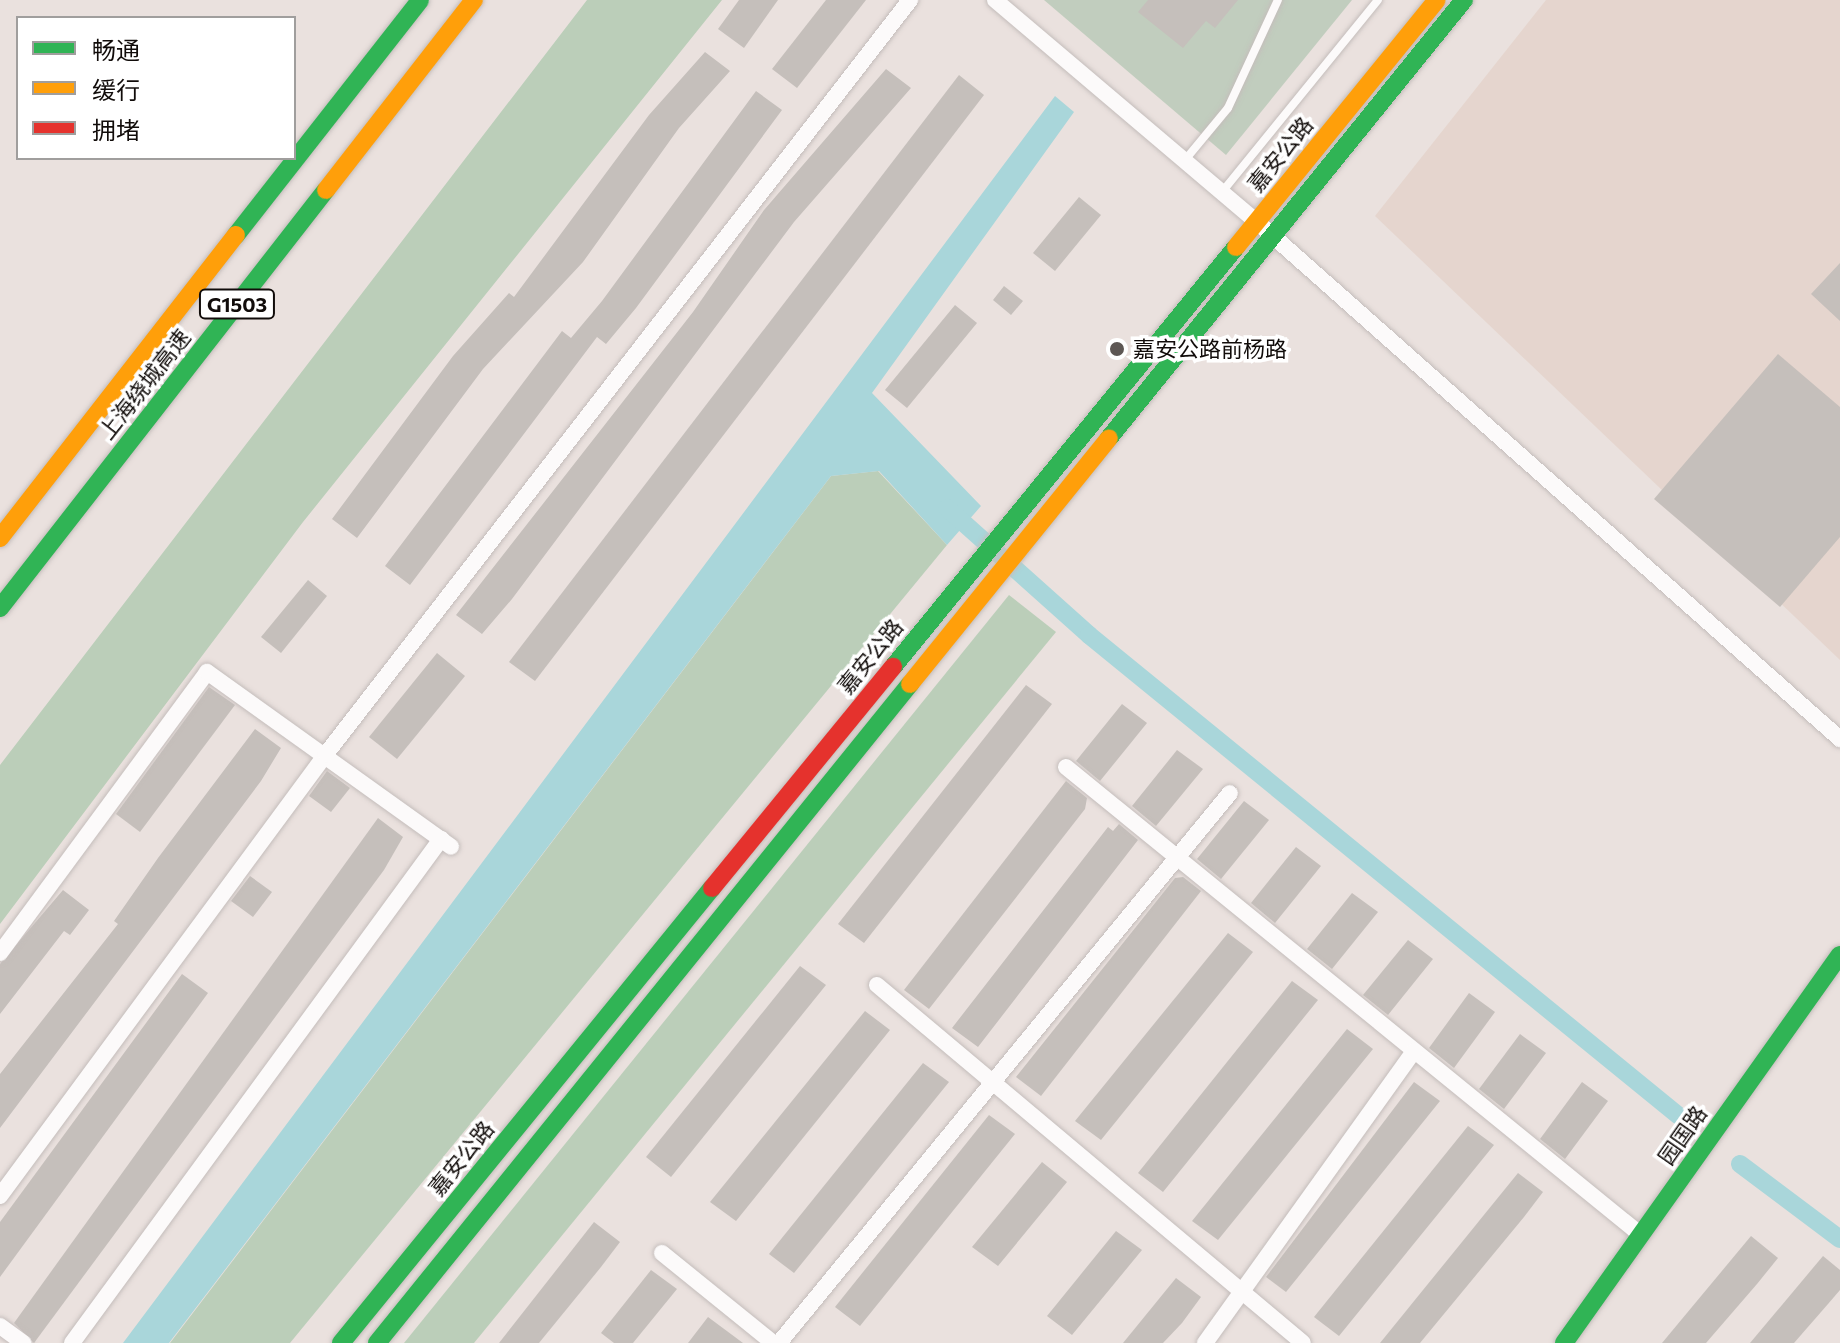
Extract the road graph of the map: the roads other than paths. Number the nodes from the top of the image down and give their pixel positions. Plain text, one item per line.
1 (420, 0) edge
2 (474, 0) edge
3 (910, 0) edge
4 (995, 0) edge
5 (1278, 0) edge
6 (1378, 0) edge
7 (1437, 0) edge
8 (1464, 0) edge
9 (296, 159) edge
10 (295, 160) edge
11 (1184, 161) junction
12 (1222, 192) junction
13 (1256, 221) junction
14 (1272, 236) junction
15 (0, 538) edge
16 (0, 608) edge
17 (1840, 739) edge
18 (326, 754) junction
19 (1066, 767) dead end
20 (1230, 793) dead end
21 (1178, 857) junction
22 (0, 953) edge
23 (1840, 955) edge
24 (877, 985) dead end
25 (1414, 1051) junction
26 (993, 1083) junction
27 (0, 1196) edge
28 (1641, 1235) junction
29 (662, 1253) dead end
30 (1241, 1293) junction
31 (0, 1326) edge
32 (23, 1343) edge
33 (72, 1343) edge
34 (341, 1343) edge
35 (377, 1343) edge
36 (773, 1343) edge
37 (779, 1343) edge
38 (1205, 1343) edge
39 (1303, 1343) edge
40 (1564, 1343) edge

1 - 9 main road, 上海绕城高速 / G1503
2 - 16 main road, 上海绕城高速 / G1503
3 - 18 street
4 - 11 street
5 - 11 lane
6 - 12 lane
7 - 13 main road, 嘉安公路
8 - 14 main road, 嘉安公路
10 - 15 main road, 上海绕城高速 / G1503
11 - 12 street
12 - 13 street
13 - 14 street
13 - 34 main road, 嘉安公路
14 - 17 street
14 - 35 main road, 嘉安公路
18 - 22 street
18 - 27 street
18 - 33 street
19 - 21 street
20 - 21 street
21 - 25 street
21 - 26 street
23 - 28 main road, 园国路
24 - 26 street
25 - 28 street
25 - 30 street
26 - 30 street
26 - 37 street
28 - 40 main road, 园国路
29 - 36 street
30 - 38 street
30 - 39 street
31 - 32 street

